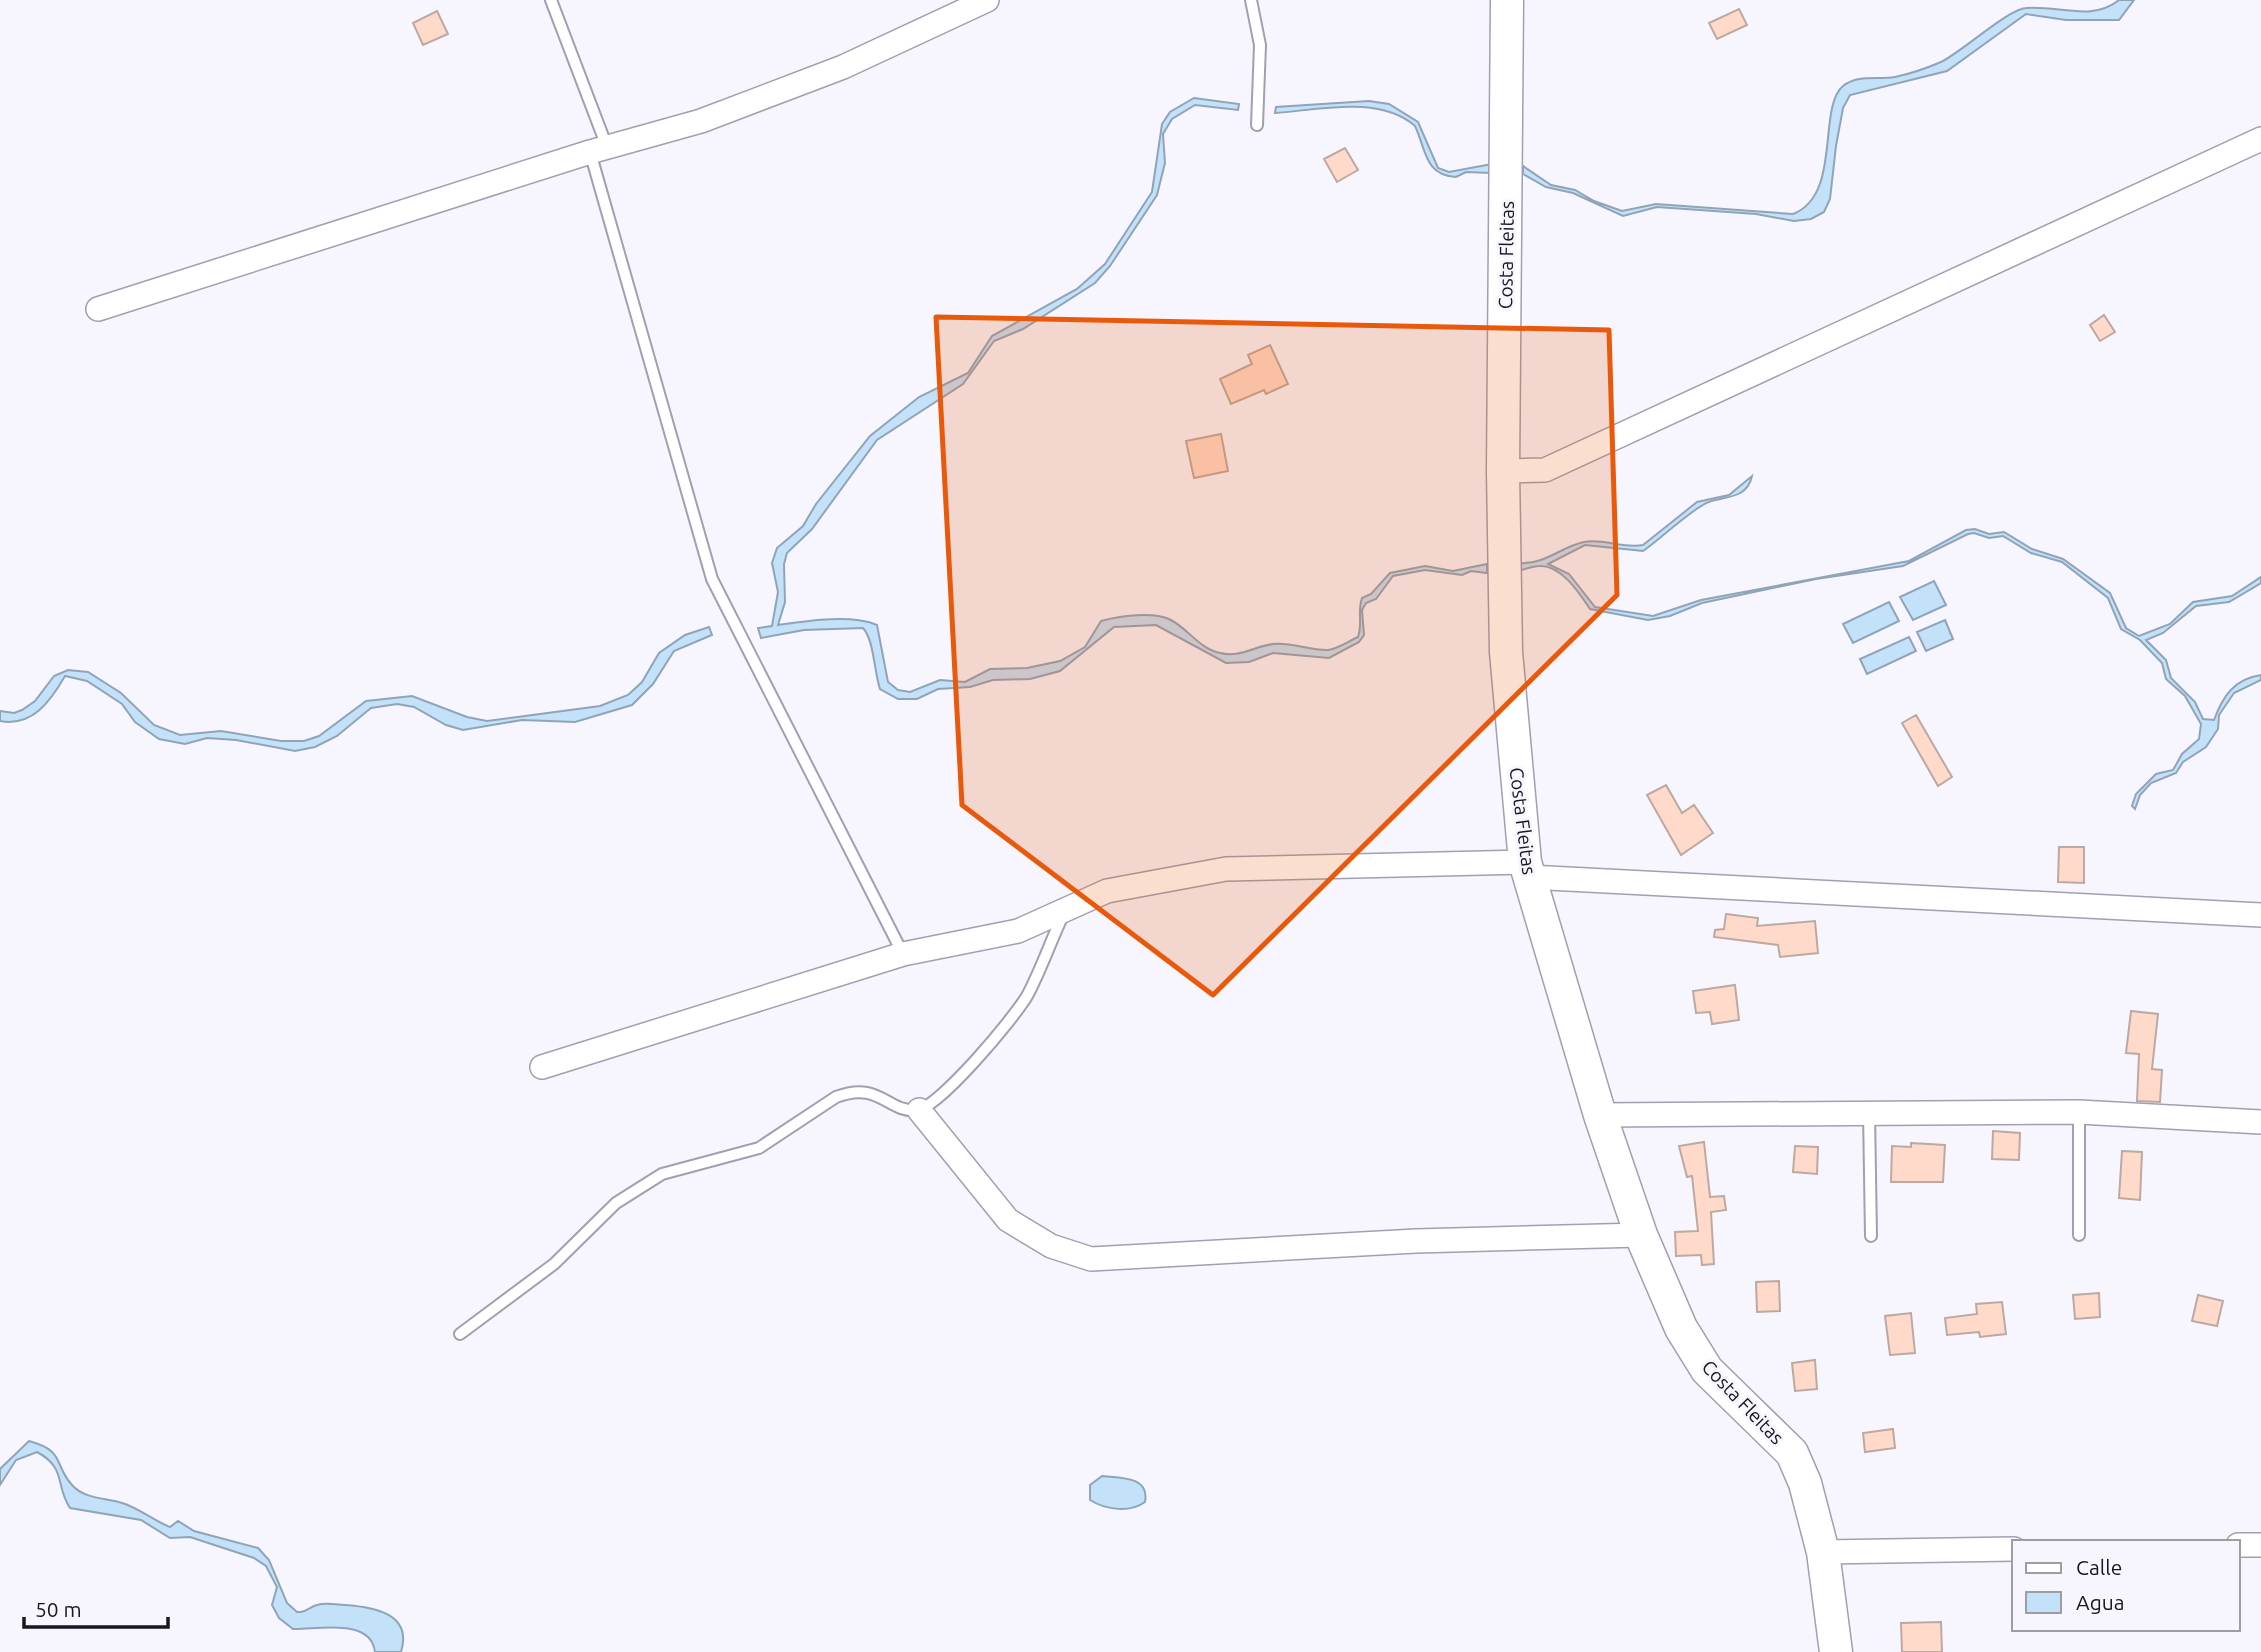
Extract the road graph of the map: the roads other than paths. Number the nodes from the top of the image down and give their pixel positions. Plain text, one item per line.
1 (551, 0) edge
2 (987, 0) edge
3 (1251, 0) edge
4 (1513, 2) edge
5 (1257, 125) dead end
6 (2261, 139) edge
7 (599, 149) junction
8 (98, 309) dead end
9 (1503, 471) junction
10 (1527, 870) junction
11 (1065, 911) junction
12 (2261, 915) edge
13 (903, 954) junction
14 (542, 1067) dead end
15 (919, 1110) junction
16 (1869, 1111) junction
17 (2079, 1112) junction
18 (1600, 1115) junction
19 (2261, 1122) edge
20 (2079, 1234) dead end
21 (1642, 1235) junction
22 (1871, 1236) dead end
23 (460, 1334) dead end
24 (2240, 1545) edge
25 (2261, 1545) edge
26 (2012, 1549) edge
27 (1823, 1552) junction
28 (1836, 1652) edge

1 - 7 lane
2 - 7 street
3 - 5 lane
4 - 9 main road, Costa Fleitas
6 - 9 street
7 - 8 street
7 - 13 lane
9 - 10 main road, Costa Fleitas
10 - 11 street
10 - 12 street
10 - 18 main road, Costa Fleitas
11 - 13 street
11 - 15 lane
13 - 14 street
15 - 21 street
15 - 23 lane
16 - 17 street
16 - 18 street
16 - 22 lane
17 - 19 street
17 - 20 lane
18 - 21 main road, Costa Fleitas
21 - 27 main road, Costa Fleitas
24 - 25 street
26 - 27 street
27 - 28 main road, Costa Fleitas

